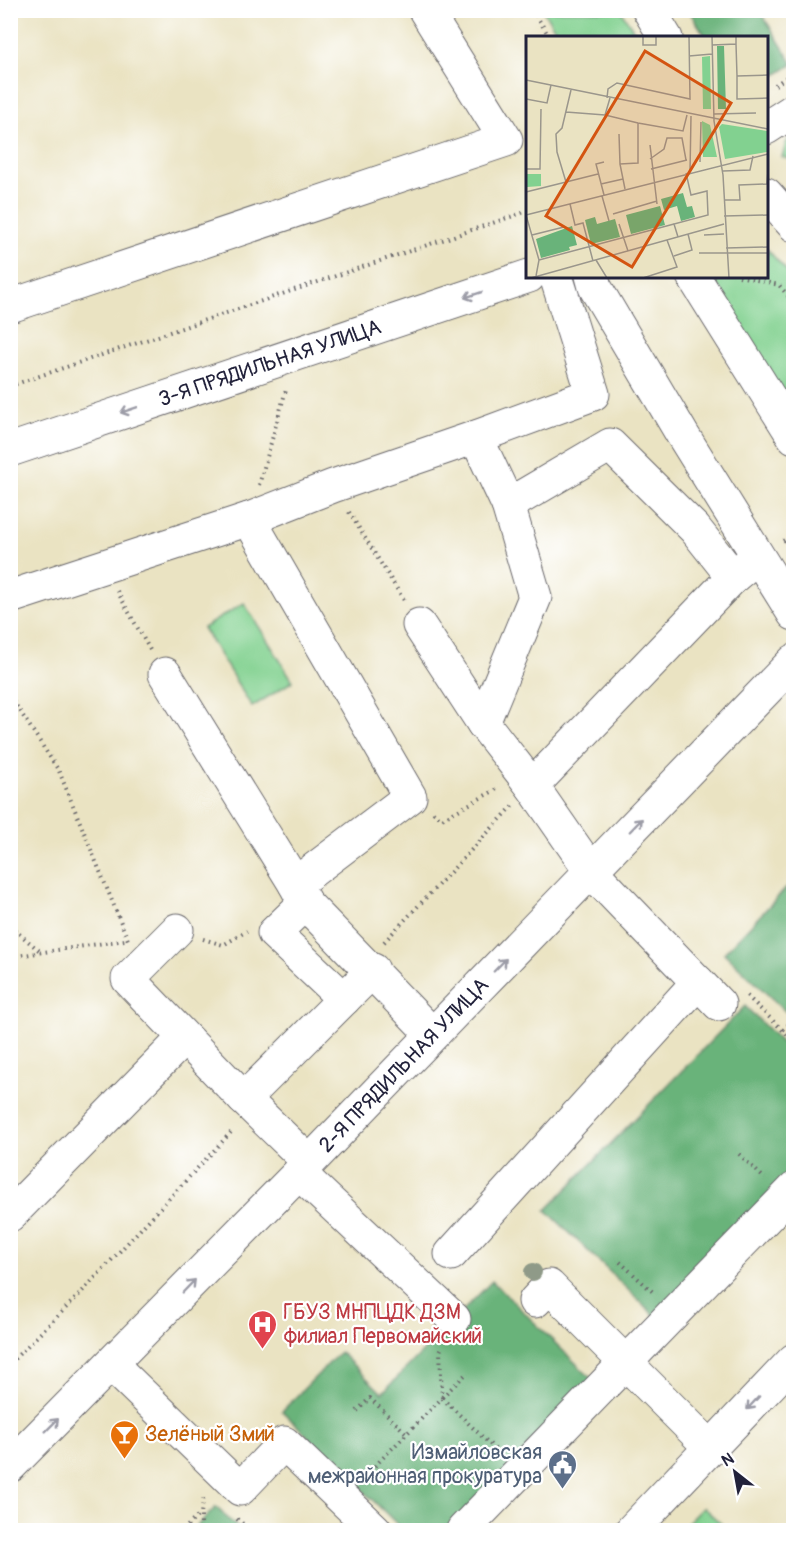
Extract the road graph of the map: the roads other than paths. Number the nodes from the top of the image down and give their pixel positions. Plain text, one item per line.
1 (425, 10) edge
2 (794, 110) edge
3 (768, 127) edge
4 (794, 183) edge
5 (768, 193) edge
6 (768, 196) edge
7 (794, 225) edge
8 (526, 277) edge
9 (557, 278) edge
10 (593, 278) edge
11 (694, 278) edge
12 (10, 306) edge
13 (476, 437) junction
14 (794, 437) edge
15 (10, 450) edge
16 (508, 505) junction
17 (249, 519) junction
18 (759, 555) junction
19 (733, 577) junction
20 (10, 597) edge
21 (794, 614) edge
22 (418, 625) road end
23 (791, 669) edge
24 (165, 674) road end
25 (483, 723) junction
26 (527, 781) junction
27 (591, 871) junction
28 (300, 894) junction
29 (177, 930) road end
30 (369, 966) junction
31 (344, 999) junction
32 (432, 1034) junction
33 (184, 1038) junction
34 (248, 1104) junction
35 (304, 1168) junction
36 (794, 1190) edge
37 (10, 1215) edge
38 (451, 1254) dead end
39 (535, 1301) dead end
40 (454, 1319) road end
41 (794, 1360) edge
42 (626, 1364) junction
43 (112, 1365) junction
44 (711, 1448) junction
45 (10, 1466) edge
46 (375, 1530) edge
47 (464, 1530) edge
48 (632, 1530) edge

1 - 12 street
2 - 3 street
4 - 5 street
6 - 7 street
8 -> 15 street, 3-Я ПРЯДИЛЬНАЯ УЛИЦА
9 - 13 street
10 - 18 street
11 - 14 street
13 - 16 street
13 - 17 street
16 - 19 street
16 - 25 street
17 - 20 street
17 - 28 street
18 - 19 street
18 - 21 street
19 - 26 street
22 - 25 street
27 -> 23 street, 2-Я ПРЯДИЛЬНАЯ УЛИЦА
24 - 28 street
25 - 26 street
26 - 27 street
32 -> 27 street, 2-Я ПРЯДИЛЬНАЯ УЛИЦА
27 - 38 street
28 - 30 street
28 - 31 street
29 - 33 street
30 - 31 street
30 - 32 street
31 - 34 street
32 - 35 street, 2-Я ПРЯДИЛЬНАЯ УЛИЦА
33 - 34 street
33 - 37 street
34 - 35 street
35 - 40 street
43 -> 35 street, 2-Я ПРЯДИЛЬНАЯ УЛИЦА
36 - 42 street
39 - 42 street
41 -> 44 street
42 - 44 street
42 - 47 street
45 -> 43 street, 2-Я ПРЯДИЛЬНАЯ УЛИЦА
43 - 46 street
44 - 48 street

